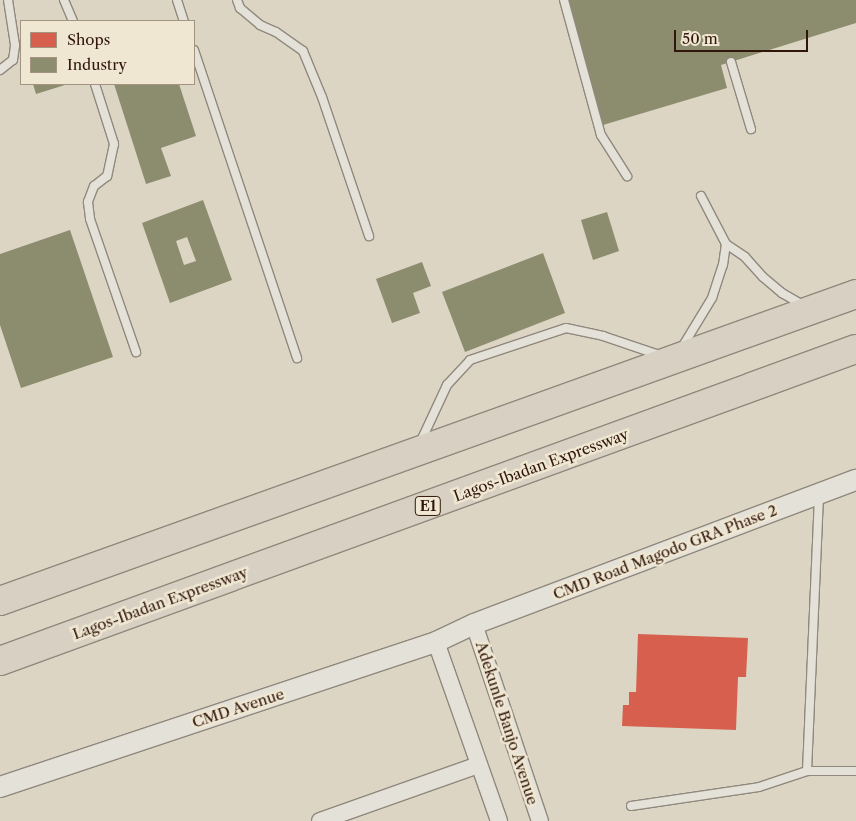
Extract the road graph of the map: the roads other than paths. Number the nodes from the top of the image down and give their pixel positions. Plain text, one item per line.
1 (8, 0) edge
2 (64, 0) edge
3 (177, 0) edge
4 (236, 0) edge
5 (564, 0) edge
6 (72, 20) edge
7 (184, 20) edge
8 (195, 53) edge
9 (731, 62) dead end
10 (0, 70) edge
11 (95, 85) edge
12 (751, 129) dead end
13 (627, 176) dead end
14 (701, 196) dead end
15 (370, 236) dead end
16 (726, 244) junction
17 (856, 294) edge
18 (811, 310) junction
19 (856, 349) edge
20 (136, 352) dead end
21 (297, 358) dead end
22 (674, 360) junction
23 (415, 454) junction
24 (856, 480) edge
25 (819, 494) junction
26 (0, 601) edge
27 (474, 624) junction
28 (436, 642) junction
29 (0, 661) edge
30 (478, 765) junction
31 (807, 771) junction
32 (856, 771) edge
33 (0, 787) edge
34 (631, 806) dead end
35 (320, 821) edge
36 (499, 821) edge
37 (540, 821) edge

1 - 10 lane
2 - 6 lane
3 - 7 lane
4 - 15 lane
5 - 13 lane
8 - 21 lane
9 - 12 lane
11 - 20 lane
14 - 16 lane
16 - 18 lane
16 - 22 lane
17 - 18 highway
18 - 22 highway
19 - 29 highway, Lagos-Ibadan Expressway / E1
22 - 23 highway
22 - 23 lane
23 - 26 highway
24 - 25 street, CMD Road Magodo GRA Phase 2
25 - 27 street, CMD Road Magodo GRA Phase 2
25 - 31 lane
27 - 28 street, CMD Avenue
27 - 37 street, Adekunle Banjo Avenue
28 - 30 street
28 - 33 street, CMD Avenue
30 - 35 street
30 - 36 street
31 - 32 lane
31 - 34 lane

